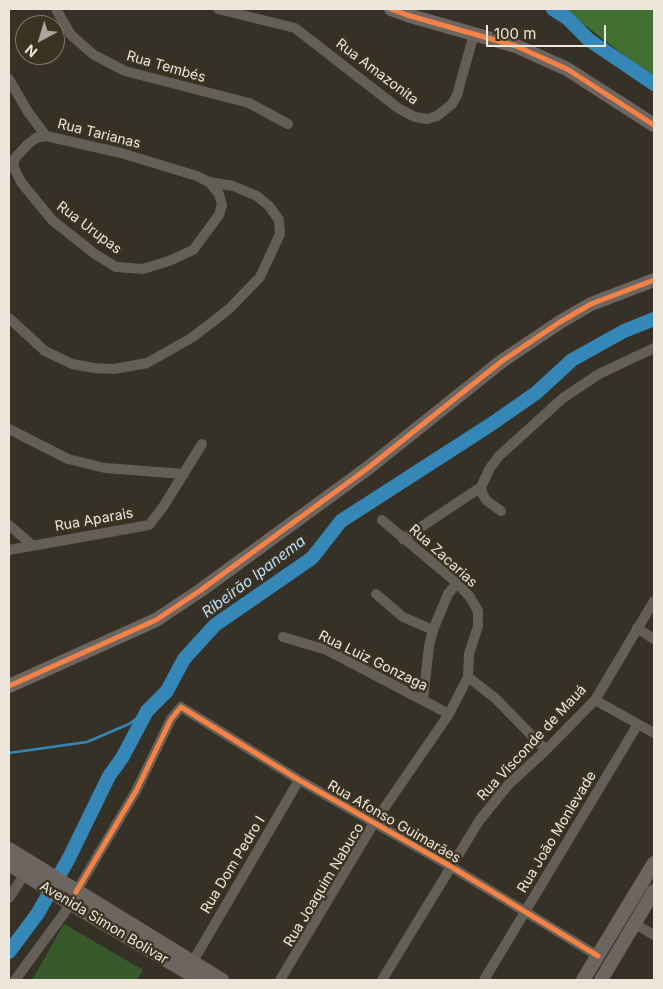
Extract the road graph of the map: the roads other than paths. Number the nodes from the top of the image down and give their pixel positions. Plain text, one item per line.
1 (56, 9) edge
2 (218, 9) edge
3 (391, 9) edge
4 (474, 34) junction
5 (9, 79) edge
6 (288, 124) dead end
7 (654, 125) edge
8 (46, 136) junction
9 (209, 182) junction
10 (654, 280) edge
11 (9, 318) edge
12 (654, 348) edge
13 (9, 429) edge
14 (202, 444) dead end
15 (184, 474) junction
16 (481, 487) junction
17 (501, 511) dead end
18 (382, 520) dead end
19 (9, 525) edge
20 (404, 539) junction
21 (32, 546) junction
22 (9, 550) edge
23 (457, 583) junction
24 (376, 594) dead end
25 (654, 601) edge
26 (637, 628) junction
27 (432, 630) junction
28 (283, 637) dead end
29 (654, 639) edge
30 (468, 677) junction
31 (9, 686) edge
32 (423, 700) junction
33 (595, 700) junction
34 (449, 714) junction
35 (638, 724) junction
36 (654, 733) edge
37 (546, 750) junction
38 (299, 780) junction
39 (374, 823) junction
40 (9, 849) edge
41 (654, 862) edge
42 (9, 864) edge
43 (450, 866) junction
44 (27, 877) junction
45 (654, 891) edge
46 (70, 896) junction
47 (9, 898) edge
48 (526, 912) junction
49 (635, 924) junction
50 (654, 935) edge
51 (598, 956) junction
52 (186, 972) edge
53 (15, 980) edge
54 (200, 980) edge
55 (222, 980) edge
56 (280, 980) edge
57 (382, 980) edge
58 (484, 980) edge
59 (584, 980) edge
60 (601, 980) edge

1 - 6 street, Rua Tembés
2 - 4 street, Rua Amazonita
3 - 4 main road
4 - 7 main road
5 - 8 street, Rua Tarianas
8 - 9 street, Rua Tarianas
8 - 9 street, Rua Urupas
9 - 11 street, Rua Tarianas
10 - 31 main road
12 - 16 street
13 - 15 street
14 - 15 street, Rua Aparais
15 - 21 street, Rua Aparais
16 - 17 street
16 - 20 street
18 - 20 street, Rua Zacarias
19 - 21 street
20 - 23 street, Rua Zacarias
21 - 22 street, Rua Aparais
23 - 27 street
23 - 30 street, Rua Zacarias
24 - 27 street
25 - 26 street, Rua Visconde de Mauá
26 - 29 street
26 - 33 street, Rua Visconde de Mauá
27 - 32 street
28 - 32 street, Rua Luiz Gonzaga
30 - 34 street, Rua Joaquim Nabuco
30 - 37 street
32 - 34 street, Rua Luiz Gonzaga
33 - 35 street
33 - 37 street, Rua Visconde de Mauá
34 - 39 street, Rua Joaquim Nabuco
35 - 36 street
35 - 48 street, Rua João Monlevade
37 - 43 street, Rua Visconde de Mauá
38 - 39 street, Rua Afonso Guimarães
38 - 46 street, Rua Afonso Guimarães
38 - 52 street, Rua Dom Pedro I
39 - 43 street, Rua Afonso Guimarães
39 - 56 street, Rua Joaquim Nabuco
40 - 46 main road, Avenida Simon Bolivar
41 - 51 main road
42 - 44 main road, Avenida Simon Bolivar
43 - 48 street, Rua Afonso Guimarães
43 - 57 street, Rua Visconde de Mauá
44 - 46 main road, Avenida Simon Bolivar
44 - 47 street
45 - 49 main road
46 - 52 main road, Avenida Simon Bolivar
46 - 53 street
48 - 51 street, Rua Afonso Guimarães
48 - 58 street, Rua João Monlevade
49 - 50 street
49 - 60 main road
51 - 59 main road
52 - 54 main road, Avenida Simon Bolivar
52 - 55 main road, Avenida Simon Bolivar

